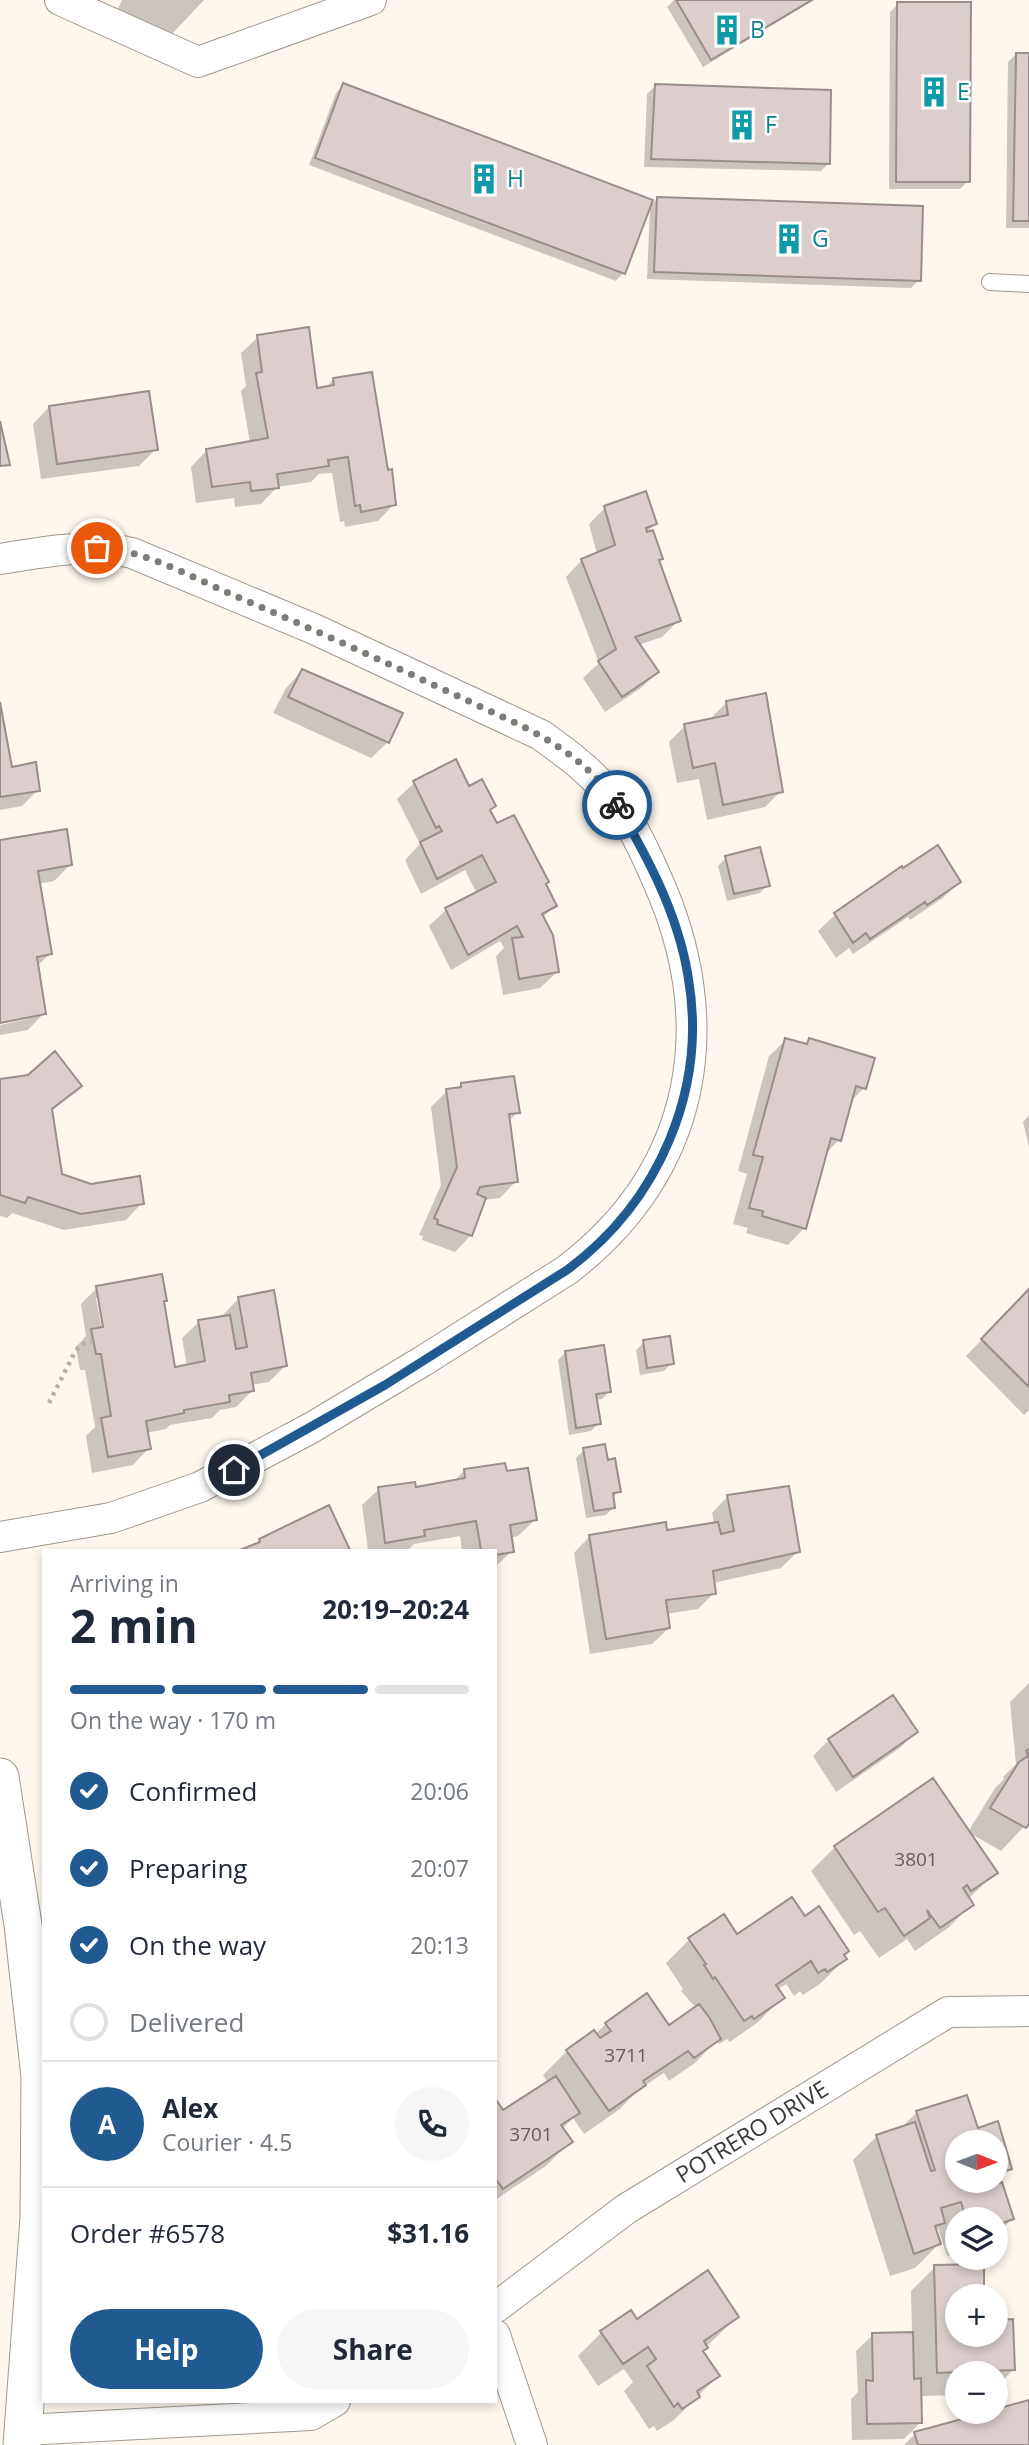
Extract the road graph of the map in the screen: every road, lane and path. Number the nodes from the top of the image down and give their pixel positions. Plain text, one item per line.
1 (60, 0) edge
2 (372, 0) edge
3 (990, 282) dead end
4 (1029, 284) edge
5 (0, 559) edge
6 (93, 1341) dead end
7 (49, 1403) dead end
8 (0, 1537) edge
9 (0, 1777) edge
10 (1029, 2011) edge
11 (497, 2306) edge
12 (497, 2341) edge
13 (332, 2403) edge
14 (22, 2438) edge
15 (532, 2445) edge

1 - 2 street
3 - 4 lane
5 - 8 street
6 - 7 path
9 - 14 street
10 - 11 street, POTRERO DRIVE
12 - 15 street
13 - 14 street

